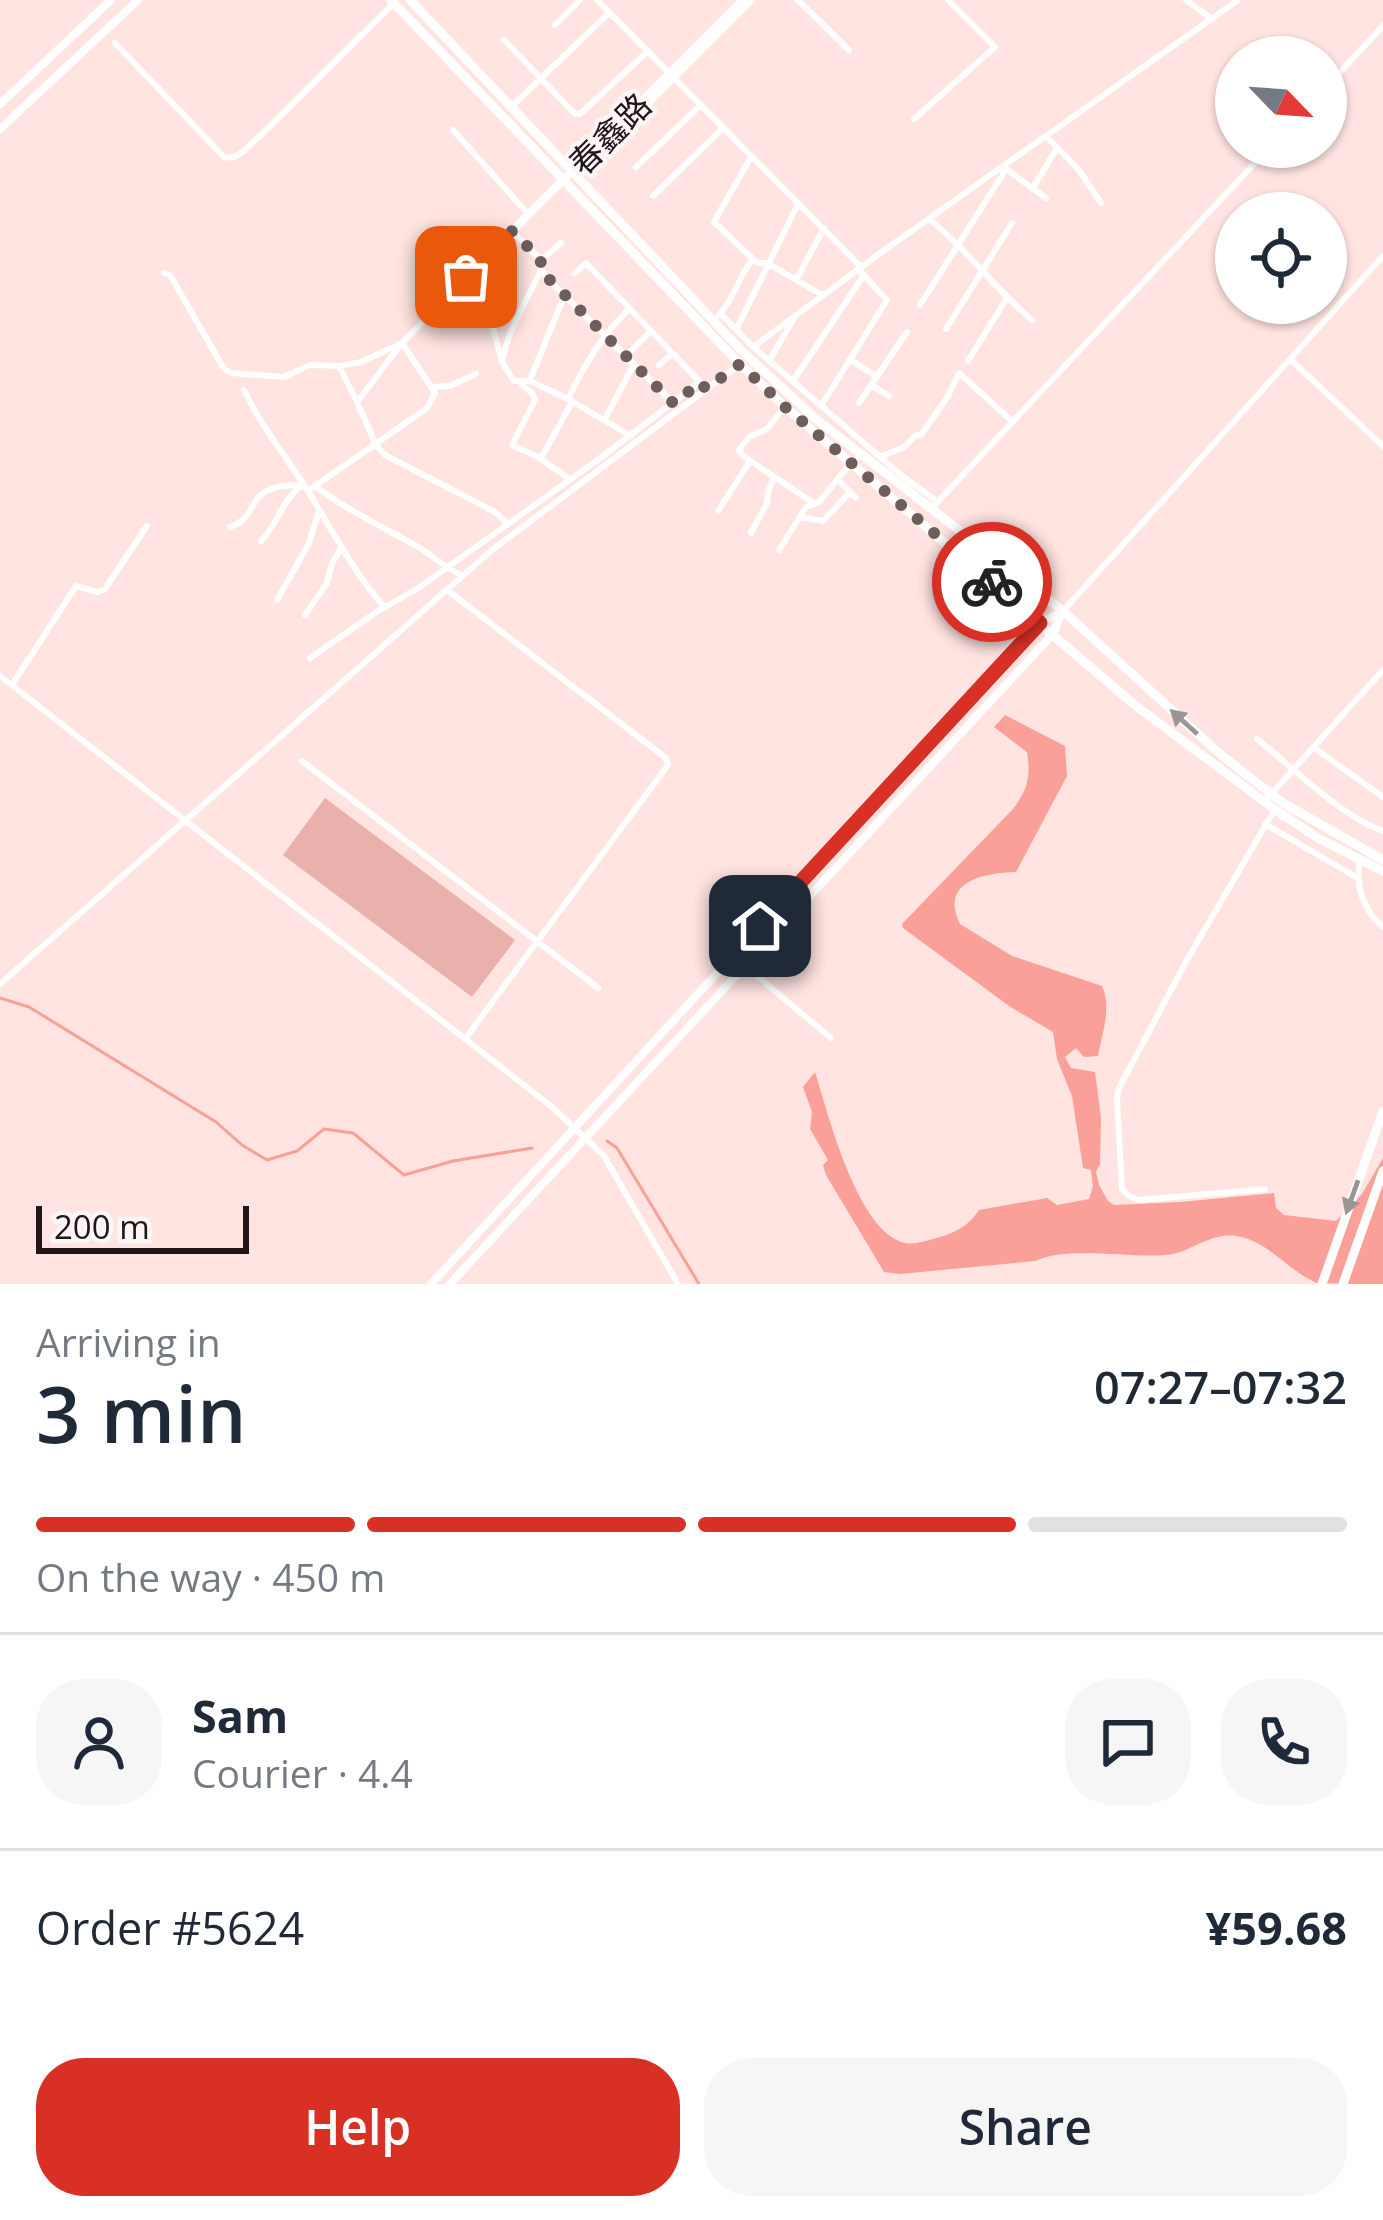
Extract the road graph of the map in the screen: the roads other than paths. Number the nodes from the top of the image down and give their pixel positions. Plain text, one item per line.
1 (111, 0) edge
2 (138, 0) edge
3 (410, 0) edge
4 (580, 0) edge
5 (597, 0) edge
6 (747, 0) edge
7 (798, 0) edge
8 (948, 0) edge
9 (1186, 0) edge
10 (1238, 0) edge
11 (393, 2) edge
12 (609, 12) junction
13 (1212, 19) junction
14 (555, 26) dead end
15 (1383, 26) edge
16 (504, 40) dead end
17 (115, 43) dead end
18 (849, 50) dead end
19 (647, 51) junction
20 (1347, 65) edge
21 (36, 70) junction
22 (672, 76) junction
23 (541, 79) junction
24 (48, 84) junction
25 (0, 104) edge
26 (701, 105) junction
27 (511, 107) junction
28 (914, 119) dead end
29 (723, 128) junction
30 (0, 129) edge
31 (453, 130) dead end
32 (1046, 136) junction
33 (1058, 148) junction
34 (751, 157) junction
35 (637, 166) dead end
36 (1003, 167) junction
37 (1250, 168) edge
38 (570, 174) junction
39 (1034, 187) junction
40 (653, 196) dead end
41 (1046, 198) dead end
42 (1101, 202) dead end
43 (799, 203) junction
44 (529, 215) junction
45 (929, 218) junction
46 (1012, 223) dead end
47 (824, 228) junction
48 (512, 231) junction
49 (561, 243) dead end
50 (958, 245) junction
51 (1383, 256) edge
52 (753, 259) junction
53 (541, 260) junction
54 (767, 263) junction
55 (476, 266) junction
56 (542, 270) junction
57 (861, 270) junction
58 (983, 272) junction
59 (164, 273) dead end
60 (574, 273) dead end
61 (796, 280) junction
62 (565, 294) junction
63 (822, 295) junction
64 (1007, 298) junction
65 (920, 305) dead end
66 (628, 310) junction
67 (796, 314) junction
68 (717, 317) junction
69 (1032, 320) dead end
70 (946, 329) dead end
71 (736, 330) junction
72 (650, 332) junction
73 (908, 332) dead end
74 (604, 334) junction
75 (402, 343) junction
76 (753, 347) junction
77 (672, 354) junction
78 (626, 356) junction
79 (502, 359) junction
80 (1290, 359) junction
81 (850, 360) junction
82 (769, 361) junction
83 (968, 361) dead end
84 (634, 364) junction
85 (740, 364) junction
86 (659, 365) dead end
87 (339, 366) junction
88 (476, 374) dead end
89 (878, 376) junction
90 (530, 381) junction
91 (793, 381) junction
92 (520, 382) junction
93 (700, 382) junction
94 (872, 385) junction
95 (432, 387) junction
96 (706, 389) junction
97 (244, 390) dead end
98 (889, 395) dead end
99 (570, 401) junction
100 (357, 402) junction
101 (859, 403) dead end
102 (674, 404) junction
103 (785, 406) junction
104 (821, 406) junction
105 (604, 420) junction
106 (1013, 422) junction
107 (631, 436) junction
108 (376, 445) junction
109 (1383, 446) edge
110 (866, 452) junction
111 (880, 457) junction
112 (541, 458) junction
113 (750, 461) junction
114 (851, 463) junction
115 (775, 477) junction
116 (570, 479) junction
117 (838, 480) junction
118 (309, 488) junction
119 (815, 504) junction
120 (934, 506) junction
121 (319, 511) junction
122 (718, 511) dead end
123 (800, 517) junction
124 (508, 524) junction
125 (146, 526) dead end
126 (230, 527) dead end
127 (751, 533) dead end
128 (261, 541) dead end
129 (342, 547) junction
130 (779, 550) dead end
131 (445, 568) junction
132 (463, 576) junction
133 (447, 590) junction
134 (277, 600) dead end
135 (385, 608) junction
136 (1063, 611) junction
137 (305, 615) dead end
138 (1040, 623) junction
139 (1053, 634) junction
140 (310, 658) dead end
141 (1383, 670) edge
142 (0, 676) edge
143 (12, 685) junction
144 (1258, 739) dead end
145 (1313, 747) junction
146 (302, 761) dead end
147 (1292, 770) junction
148 (1383, 796) edge
149 (1267, 797) junction
150 (1275, 809) junction
151 (186, 821) junction
152 (1265, 824) junction
153 (1383, 831) edge
154 (1360, 860) junction
155 (1383, 860) edge
156 (1383, 871) edge
157 (1356, 877) junction
158 (1383, 927) edge
159 (536, 942) junction
160 (745, 966) junction
161 (0, 984) edge
162 (598, 988) dead end
163 (831, 1037) dead end
164 (465, 1039) junction
165 (1383, 1111) edge
166 (575, 1129) junction
167 (586, 1138) junction
168 (1383, 1171) edge
169 (1265, 1189) dead end
170 (431, 1284) edge
171 (450, 1284) edge
172 (678, 1284) edge
173 (1322, 1284) edge
174 (1343, 1284) edge

1 - 21 main road
2 - 24 main road
3 - 27 main road
4 - 14 street
5 - 12 street
6 - 22 main road, 春鑫路
7 - 18 street
8 - 28 street
9 - 13 street
10 - 13 street
11 - 17 street
11 - 38 main road
12 - 19 street
12 - 23 street
13 - 32 street
15 - 20 street
16 - 23 street
19 - 22 street
19 - 23 street
21 - 24 main road
21 - 25 main road
22 - 26 street
22 - 38 main road, 春鑫路
23 - 27 street
24 - 30 main road
26 - 29 street
26 - 35 street
27 - 38 main road
29 - 34 street
29 - 40 street
31 - 44 street
32 - 33 street
32 - 36 street
33 - 39 street
33 - 42 street
34 - 43 street
34 - 52 street
36 - 39 street
36 - 45 street
36 - 50 street
37 - 106 street
38 - 44 main road, 春鑫路
38 - 68 main road
38 - 85 main road
39 - 41 street
43 - 47 street
43 - 54 street
44 - 48 main road, 春鑫路
45 - 50 street
45 - 57 street
46 - 58 street
47 - 57 street
47 - 61 street
48 - 53 street
48 - 55 main road, 春鑫路
49 - 53 street
50 - 58 street
50 - 65 street
51 - 80 street
52 - 54 street
52 - 68 street
53 - 56 street
54 - 61 street
54 - 71 street
55 - 75 street
55 - 79 street
56 - 62 street
56 - 79 street
57 - 63 street
57 - 81 street
57 - 91 street
58 - 64 street
58 - 70 street
59 - 87 street
60 - 66 street
61 - 63 street
62 - 74 street
62 - 90 street
63 - 67 street
64 - 69 street
64 - 83 street
66 - 72 street
66 - 74 street
67 - 76 street
67 - 82 street
68 - 71 street
68 - 110 main road
71 - 76 street
72 - 77 street
72 - 78 street
73 - 89 street
74 - 78 street
74 - 99 street
75 - 87 street
75 - 95 street
75 - 100 street
76 - 82 street
77 - 86 street
77 - 93 street
78 - 84 street
79 - 92 street
80 - 109 street
80 - 136 street
81 - 89 street
81 - 104 street
82 - 91 street
84 - 102 street
84 - 105 street
85 - 96 street
85 - 103 main road
87 - 100 street
88 - 95 street
89 - 94 street
90 - 92 street
90 - 99 street
91 - 104 street
92 - 112 street
93 - 96 street
93 - 102 street
94 - 98 street
94 - 101 street
95 - 108 street
96 - 132 street
97 - 118 street
99 - 105 street
99 - 112 street
100 - 108 street
102 - 107 street
103 - 113 street
103 - 114 main road
104 - 110 street
105 - 107 street
106 - 111 street
106 - 120 street
107 - 116 street
108 - 118 street
108 - 124 street
110 - 111 street
110 - 114 street
110 - 120 main road
111 - 120 street
112 - 116 street
113 - 115 street
113 - 122 street
114 - 117 street
114 - 138 main road
115 - 119 street
115 - 127 street
116 - 124 street
117 - 119 street
117 - 123 street
118 - 121 street
118 - 126 street
118 - 128 street
118 - 131 street
119 - 123 street
120 - 136 main road
121 - 129 street
121 - 134 street
123 - 130 street
124 - 131 street
125 - 143 street
129 - 135 street
129 - 137 street
131 - 132 street
131 - 135 street
132 - 133 street
133 - 151 street
133 - 159 street
135 - 140 street
136 - 138 main road
136 - 139 main road
149 -> 136 main road
138 - 139 main road
138 - 166 main road
139 - 149 main road
139 - 160 main road
141 - 145 street
142 - 143 street
143 - 151 street
144 - 147 street
145 - 147 street
145 - 148 street
146 - 159 street
147 - 149 street
147 - 153 street
149 - 150 main road
149 - 155 main road
150 - 152 street
150 - 154 main road
151 - 161 street
151 - 164 street
152 - 157 street
152 - 169 street
154 - 156 main road
154 - 157 street
157 - 158 street
159 - 162 street
159 - 164 street
160 - 163 street
160 - 167 main road
164 - 166 street
165 -> 173 main road
166 - 167 street
166 - 170 main road
167 - 171 main road
167 - 172 street
168 - 174 main road

